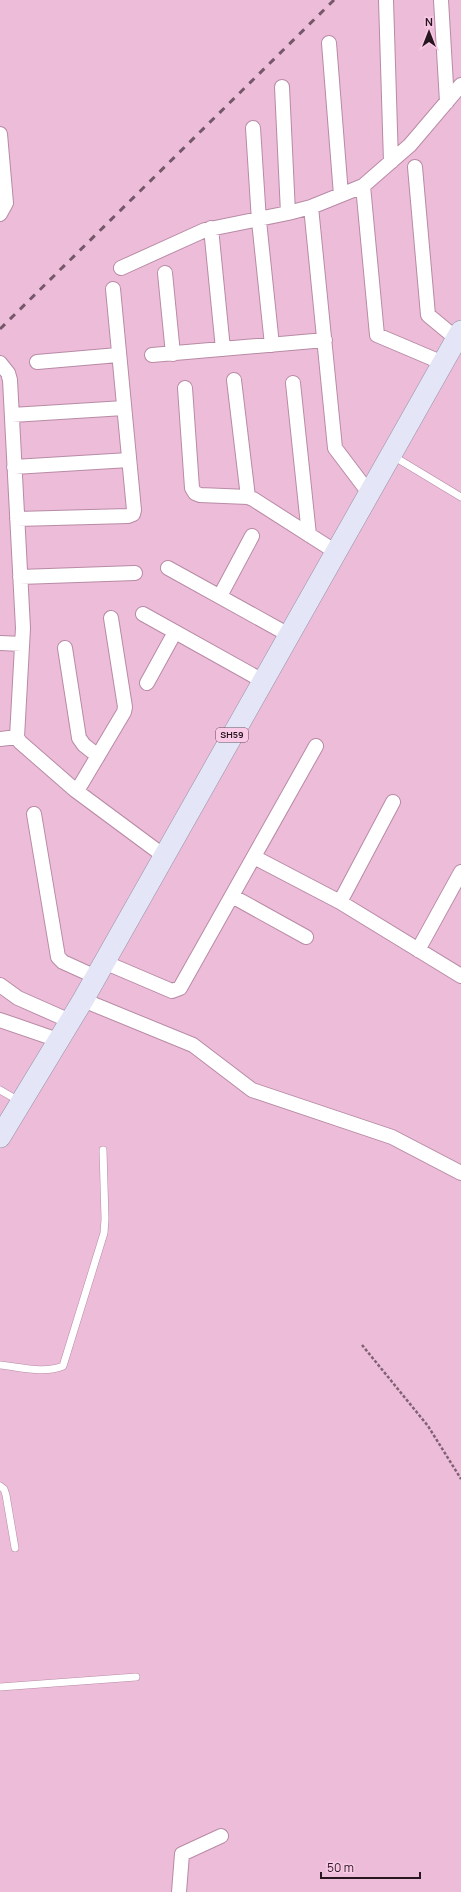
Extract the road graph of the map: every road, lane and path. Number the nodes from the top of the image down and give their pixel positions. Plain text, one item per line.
1 (386, 0) edge
2 (441, 0) edge
3 (330, 43) dead end
4 (461, 85) edge
5 (282, 87) dead end
6 (447, 102) junction
7 (253, 128) dead end
8 (0, 134) edge
9 (391, 162) junction
10 (415, 167) dead end
11 (363, 186) junction
12 (340, 195) junction
13 (311, 207) junction
14 (288, 213) junction
15 (0, 214) edge
16 (259, 220) junction
17 (211, 228) junction
18 (121, 268) dead end
19 (165, 273) dead end
20 (113, 289) dead end
21 (459, 335) edge
22 (325, 340) junction
23 (272, 345) junction
24 (223, 349) junction
25 (173, 354) junction
26 (118, 355) junction
27 (152, 355) dead end
28 (37, 362) dead end
29 (0, 363) edge
30 (443, 363) junction
31 (234, 380) dead end
32 (293, 383) dead end
33 (185, 388) dead end
34 (124, 408) junction
35 (12, 415) junction
36 (391, 454) junction
37 (129, 460) junction
38 (14, 467) junction
39 (369, 493) junction
40 (248, 497) junction
41 (461, 497) edge
42 (17, 519) junction
43 (309, 535) junction
44 (252, 536) dead end
45 (336, 552) junction
46 (168, 568) dead end
47 (135, 573) dead end
48 (20, 577) junction
49 (220, 596) junction
50 (143, 614) dead end
51 (112, 618) dead end
52 (175, 632) junction
53 (289, 635) junction
54 (0, 642) edge
55 (22, 644) junction
56 (65, 648) dead end
57 (263, 681) junction
58 (147, 683) dead end
59 (16, 737) junction
60 (0, 740) edge
61 (316, 746) dead end
62 (98, 756) junction
63 (77, 791) junction
64 (393, 802) dead end
65 (34, 814) dead end
66 (164, 856) junction
67 (254, 857) junction
68 (461, 872) edge
69 (232, 896) junction
70 (340, 902) junction
71 (306, 937) dead end
72 (418, 950) junction
73 (100, 970) junction
74 (461, 976) edge
75 (0, 985) edge
76 (83, 1000) junction
77 (0, 1020) edge
78 (70, 1021) junction
79 (58, 1040) junction
80 (0, 1090) edge
81 (21, 1102) junction
82 (0, 1137) edge
83 (103, 1150) dead end
84 (461, 1173) edge
85 (362, 1345) dead end
86 (0, 1366) edge
87 (461, 1479) edge
88 (0, 1486) edge
89 (15, 1548) dead end
90 (136, 1677) dead end
91 (0, 1687) edge
92 (221, 1836) dead end
93 (179, 1892) edge

1 - 9 street
2 - 6 street
3 - 12 street
4 - 6 street
5 - 14 street
6 - 9 street
7 - 16 street
8 - 15 street
9 - 11 street
10 - 21 street
11 - 12 street
11 - 30 street
12 - 13 street
13 - 14 street
13 - 22 street
14 - 16 street
16 - 17 street
16 - 23 street
17 - 18 street
17 - 24 street
19 - 25 street
20 - 26 street
21 - 30 main road, SH59
22 - 23 street
22 - 39 street
23 - 24 street
24 - 25 street
25 - 27 street
26 - 28 street
26 - 34 street
29 - 35 street
30 - 36 main road, SH59
31 - 40 street
32 - 43 street
33 - 40 street
34 - 35 street
34 - 37 street
35 - 38 street
36 - 39 main road, SH59
36 - 41 lane
37 - 38 street
37 - 42 street
38 - 42 street
39 - 45 main road, SH59
40 - 43 street
42 - 48 street
43 - 45 street
44 - 49 street
45 - 53 main road, SH59
46 - 49 street
47 - 48 street
48 - 55 street
49 - 53 street
50 - 52 street
51 - 62 street
52 - 57 street
52 - 58 street
53 - 57 main road, SH59
54 - 55 street
55 - 59 street
56 - 62 street
57 - 66 main road, SH59
59 - 60 street
59 - 63 street
61 - 67 street
62 - 63 street
63 - 66 street
64 - 70 street
65 - 73 street
66 - 73 main road, SH59
67 - 69 street
67 - 70 street
68 - 72 street
69 - 71 street
69 - 73 street
70 - 72 street
72 - 74 street
73 - 76 main road, SH59
75 - 78 street
76 - 78 main road, SH59
76 - 84 street
77 - 79 street
78 - 79 main road, SH59
79 - 81 main road, SH59
80 - 81 lane
81 - 82 main road, SH59
83 - 86 lane
85 - 87 path
88 - 89 lane
90 - 91 lane
92 - 93 street

